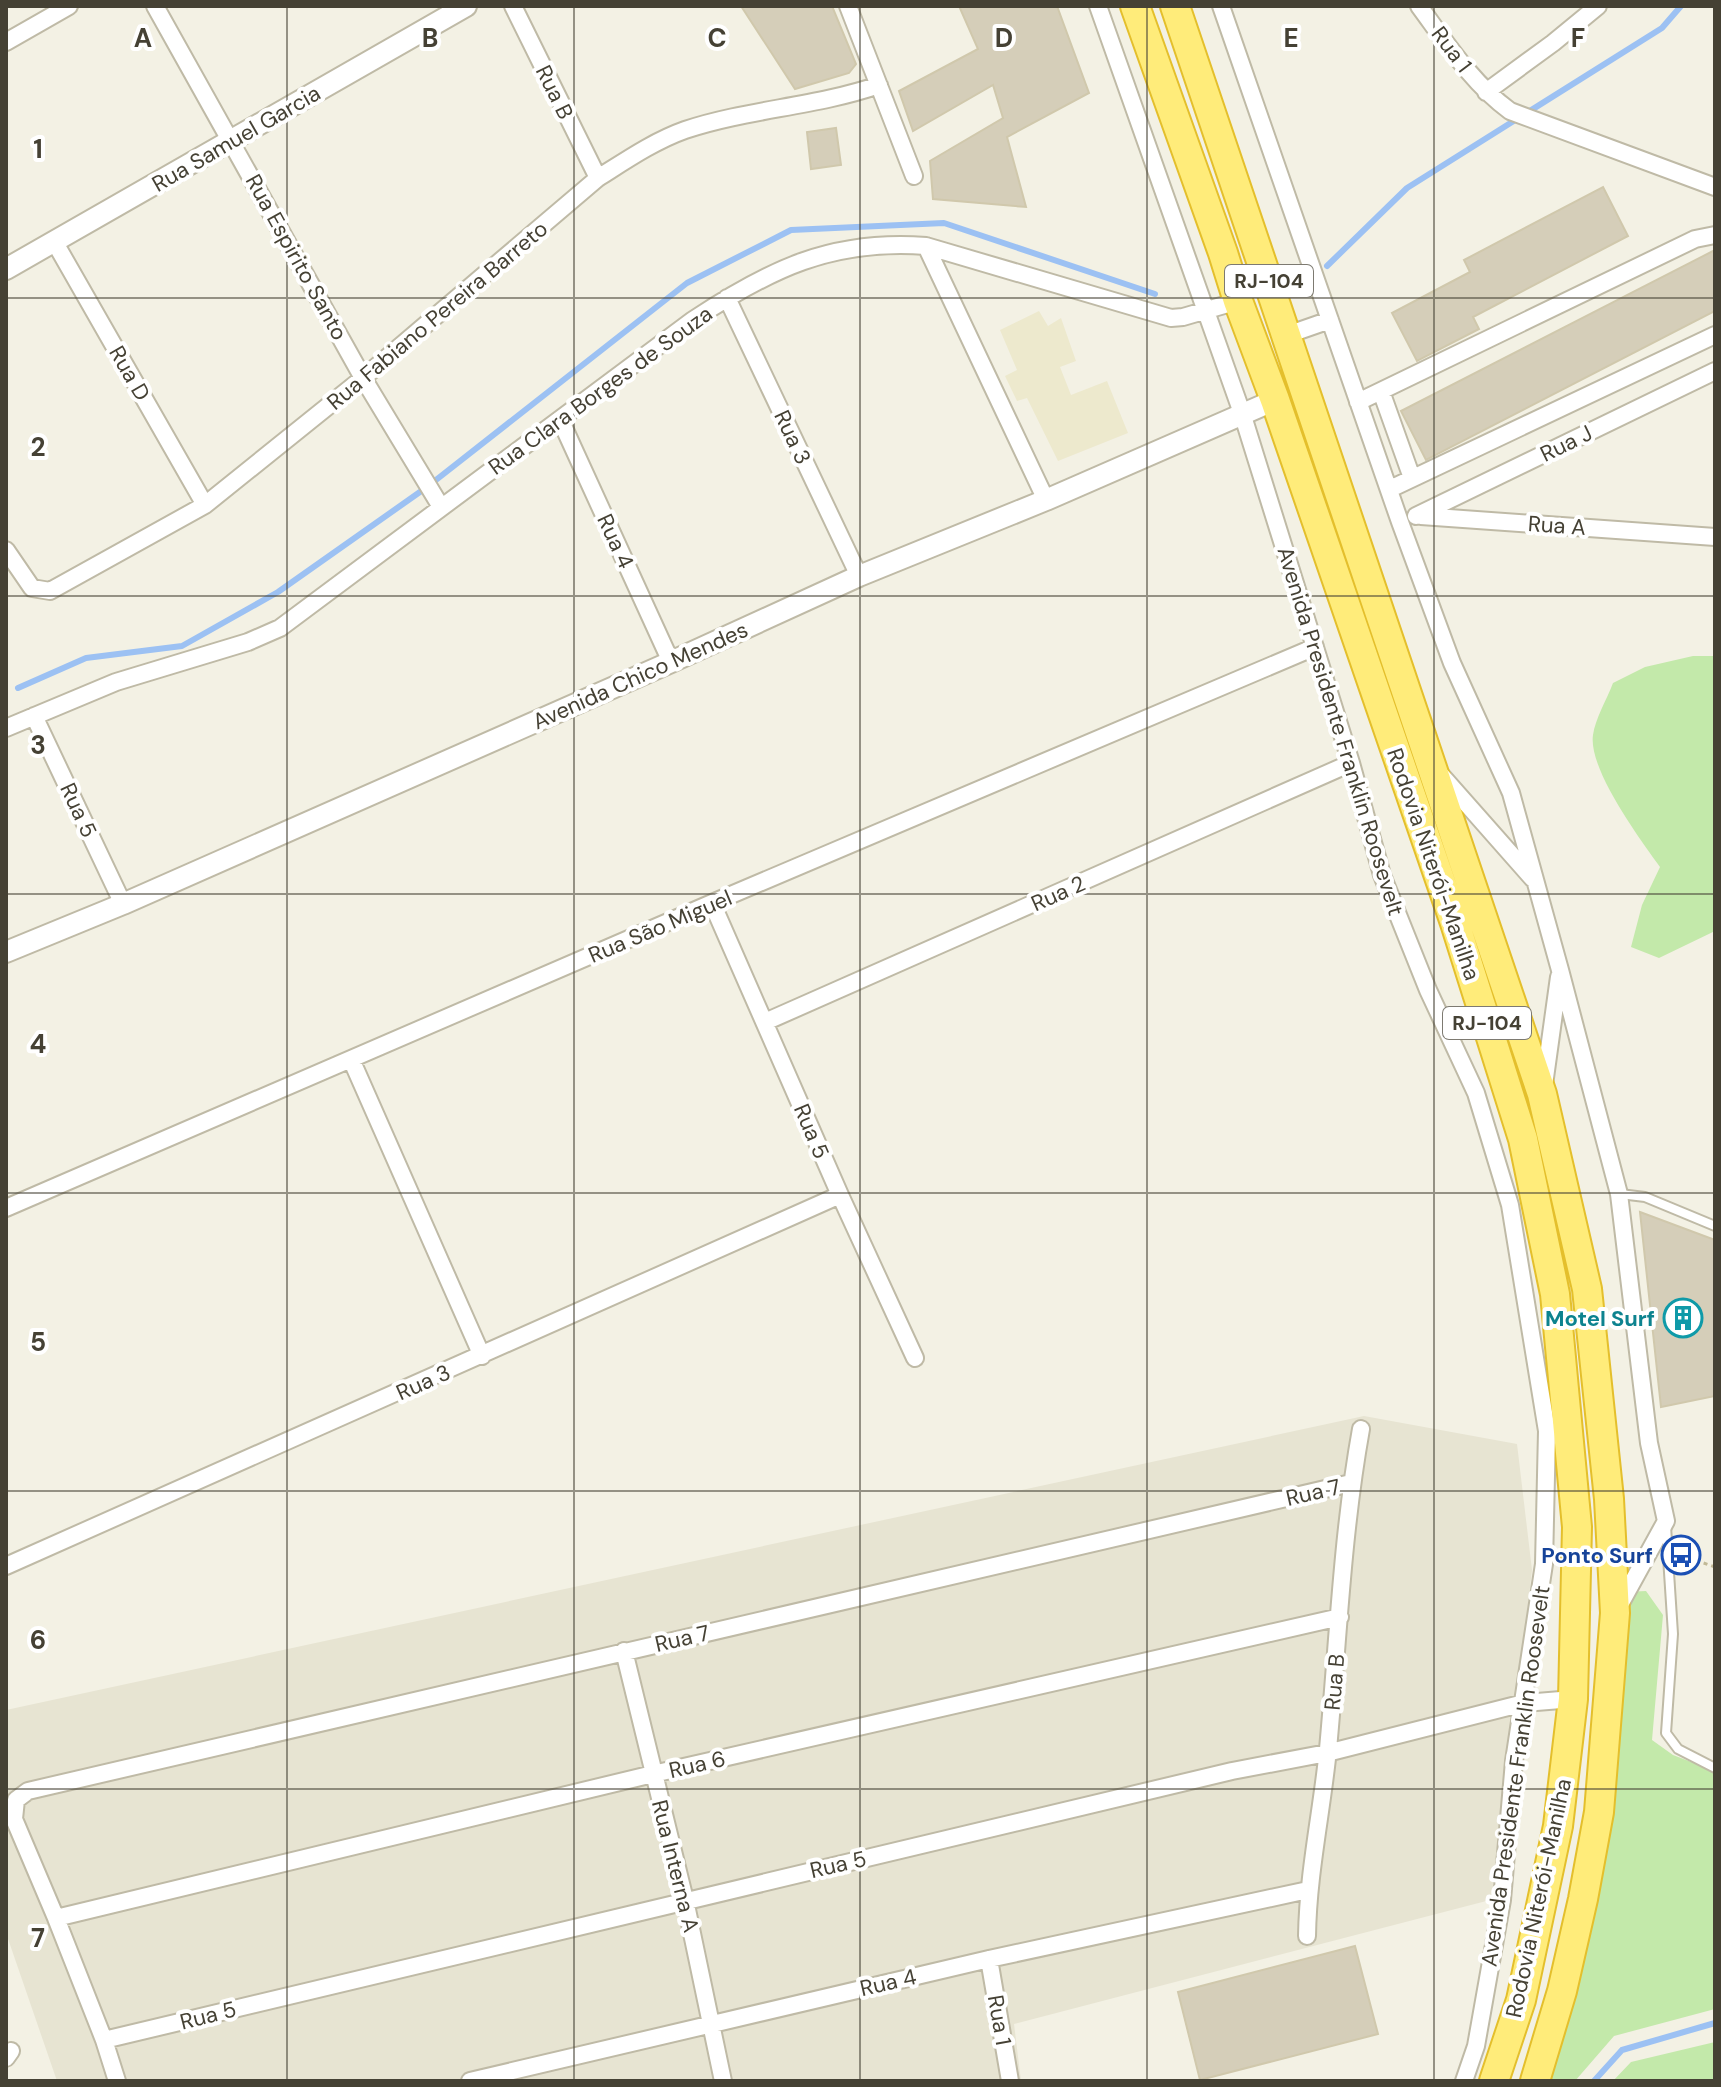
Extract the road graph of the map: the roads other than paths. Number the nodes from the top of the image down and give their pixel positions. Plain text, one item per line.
1 (69, 6) edge
2 (155, 6) edge
3 (466, 6) edge
4 (513, 6) edge
5 (848, 6) edge
6 (1098, 6) edge
7 (1135, 6) edge
8 (1175, 6) edge
9 (1221, 6) edge
10 (1419, 6) edge
11 (1598, 6) edge
12 (6, 42) edge
13 (879, 85) junction
14 (1491, 96) junction
15 (232, 140) junction
16 (914, 176) dead end
17 (598, 178) junction
18 (1715, 187) edge
19 (1715, 235) edge
20 (54, 241) junction
21 (926, 246) junction
22 (6, 269) edge
23 (727, 298) junction
24 (1238, 301) junction
25 (1208, 310) junction
26 (1330, 320) junction
27 (1287, 335) junction
28 (1715, 335) edge
29 (1715, 371) edge
30 (363, 378) junction
31 (1381, 391) junction
32 (1275, 400) junction
33 (1358, 402) junction
34 (1242, 413) junction
35 (560, 419) junction
36 (1412, 478) junction
37 (1390, 489) junction
38 (1046, 500) junction
39 (437, 501) junction
40 (205, 505) junction
41 (1416, 516) junction
42 (1400, 522) junction
43 (1715, 537) edge
44 (6, 550) edge
45 (859, 576) junction
46 (1315, 647) junction
47 (671, 662) junction
48 (34, 716) junction
49 (7, 725) edge
50 (1351, 763) junction
51 (1432, 765) junction
52 (1536, 883) junction
53 (712, 903) junction
54 (123, 904) junction
55 (6, 952) edge
56 (1560, 970) junction
57 (765, 1022) junction
58 (351, 1059) junction
59 (1506, 1086) junction
60 (1476, 1093) junction
61 (1542, 1094) junction
62 (1619, 1194) junction
63 (840, 1195) junction
64 (6, 1208) edge
65 (1715, 1226) edge
66 (482, 1356) junction
67 (915, 1358) dead end
68 (1361, 1429) dead end
69 (1351, 1483) junction
70 (1666, 1521) junction
71 (6, 1566) edge
72 (1615, 1613) junction
73 (1340, 1617) junction
74 (624, 1651) junction
75 (1573, 1699) junction
76 (1524, 1703) junction
77 (1327, 1753) junction
78 (1715, 1768) edge
79 (653, 1774) junction
80 (1308, 1890) junction
81 (685, 1900) junction
82 (56, 1918) junction
83 (1307, 1936) dead end
84 (989, 1959) junction
85 (712, 2023) junction
86 (104, 2040) junction
87 (117, 2081) edge
88 (470, 2081) edge
89 (723, 2081) edge
90 (1010, 2081) edge
91 (1464, 2081) edge
92 (1494, 2081) edge
93 (1535, 2081) edge

1 - 12 street
2 - 15 street, Rua Espirito Santo
3 - 15 street, Rua Samuel Garcia
4 - 17 street, Rua B
5 - 13 street
6 - 25 street, Avenida Presidente Franklin Roosevelt
7 - 24 highway, Rodovia Niterói-Manilha / RJ-104
8 - 27 highway, Rodovia Niterói-Manilha / RJ-104
9 - 26 street
10 - 14 street, Rua 1
11 - 14 street
13 - 16 street
13 - 17 street, Rua Fabiano Pereira Barreto
14 - 18 street, Rua 1
15 - 20 street, Rua Samuel Garcia
15 - 30 street, Rua Espirito Santo
17 - 30 street, Rua Fabiano Pereira Barreto
19 - 31 street
20 - 22 street, Rua Samuel Garcia
20 - 40 street, Rua D
21 - 23 street, Rua Clara Borges de Souza
21 - 25 street, Rua Clara Borges de Souza
21 - 38 street
23 - 35 street, Rua Clara Borges de Souza
23 - 45 street, Rua 3
24 - 25 street, Rua Clara Borges de Souza
24 - 32 highway, Rodovia Niterói-Manilha / RJ-104
25 - 34 street, Avenida Presidente Franklin Roosevelt
26 - 27 street
26 - 33 street
27 - 51 highway, Rodovia Niterói-Manilha / RJ-104
28 - 36 street
29 - 41 street, Rua J
30 - 39 street, Rua Espirito Santo
30 - 40 street, Rua Fabiano Pereira Barreto
31 - 33 street
31 - 36 street
32 - 34 street, Avenida Chico Mendes
32 - 59 highway, Rodovia Niterói-Manilha / RJ-104
33 - 37 street
34 - 38 street, Avenida Chico Mendes
34 - 46 street, Avenida Presidente Franklin Roosevelt
35 - 39 street, Rua Clara Borges de Souza
35 - 47 street, Rua 4
36 - 37 street
37 - 42 street
38 - 45 street, Avenida Chico Mendes
39 - 48 street, Rua Clara Borges de Souza
40 - 44 street, Rua Fabiano Pereira Barreto
41 - 42 street, Rua A
41 - 43 street, Rua A
42 - 52 street
45 - 47 street, Avenida Chico Mendes
46 - 50 street, Avenida Presidente Franklin Roosevelt
46 - 53 street, Rua São Miguel
47 - 54 street, Avenida Chico Mendes
48 - 49 street, Rua Clara Borges de Souza
48 - 54 street, Rua 5
50 - 57 street, Rua 2
50 - 60 street, Avenida Presidente Franklin Roosevelt
51 - 52 street
51 - 61 highway, Rodovia Niterói-Manilha / RJ-104
52 - 56 street
53 - 57 street, Rua 5
53 - 58 street, Rua São Miguel
54 - 55 street, Avenida Chico Mendes
56 - 61 street
56 - 62 street
57 - 63 street, Rua 5
58 - 64 street, Rua São Miguel
58 - 66 street
59 - 60 street
59 - 75 highway, Rodovia Niterói-Manilha / RJ-104
60 - 76 street, Avenida Presidente Franklin Roosevelt
61 - 72 highway, Rodovia Niterói-Manilha / RJ-104
62 - 65 lane
62 - 70 street
63 - 66 street, Rua 3
63 - 67 street, Rua 5
66 - 71 street, Rua 3
68 - 69 street, Rua B
69 - 73 street, Rua B
69 - 74 street, Rua 7
70 - 72 street
70 - 78 lane
72 - 93 highway, Rodovia Niterói-Manilha / RJ-104
73 - 77 street, Rua B
73 - 79 street, Rua 6
74 - 79 street, Rua Interna A
74 - 82 street, Rua 7
75 - 76 street, Rua 5
75 - 92 highway, Rodovia Niterói-Manilha / RJ-104
76 - 77 street, Rua 5
76 - 91 street, Avenida Presidente Franklin Roosevelt
77 - 80 street, Rua B
77 - 81 street, Rua 5
79 - 81 street, Rua Interna A
79 - 82 street, Rua 6
80 - 83 street, Rua B
80 - 84 street, Rua 4
81 - 85 street, Rua Interna A
81 - 86 street, Rua 5
82 - 86 street
84 - 85 street, Rua 4
84 - 90 street, Rua 1
85 - 88 street, Rua 4
85 - 89 street, Rua Interna A
86 - 87 street

